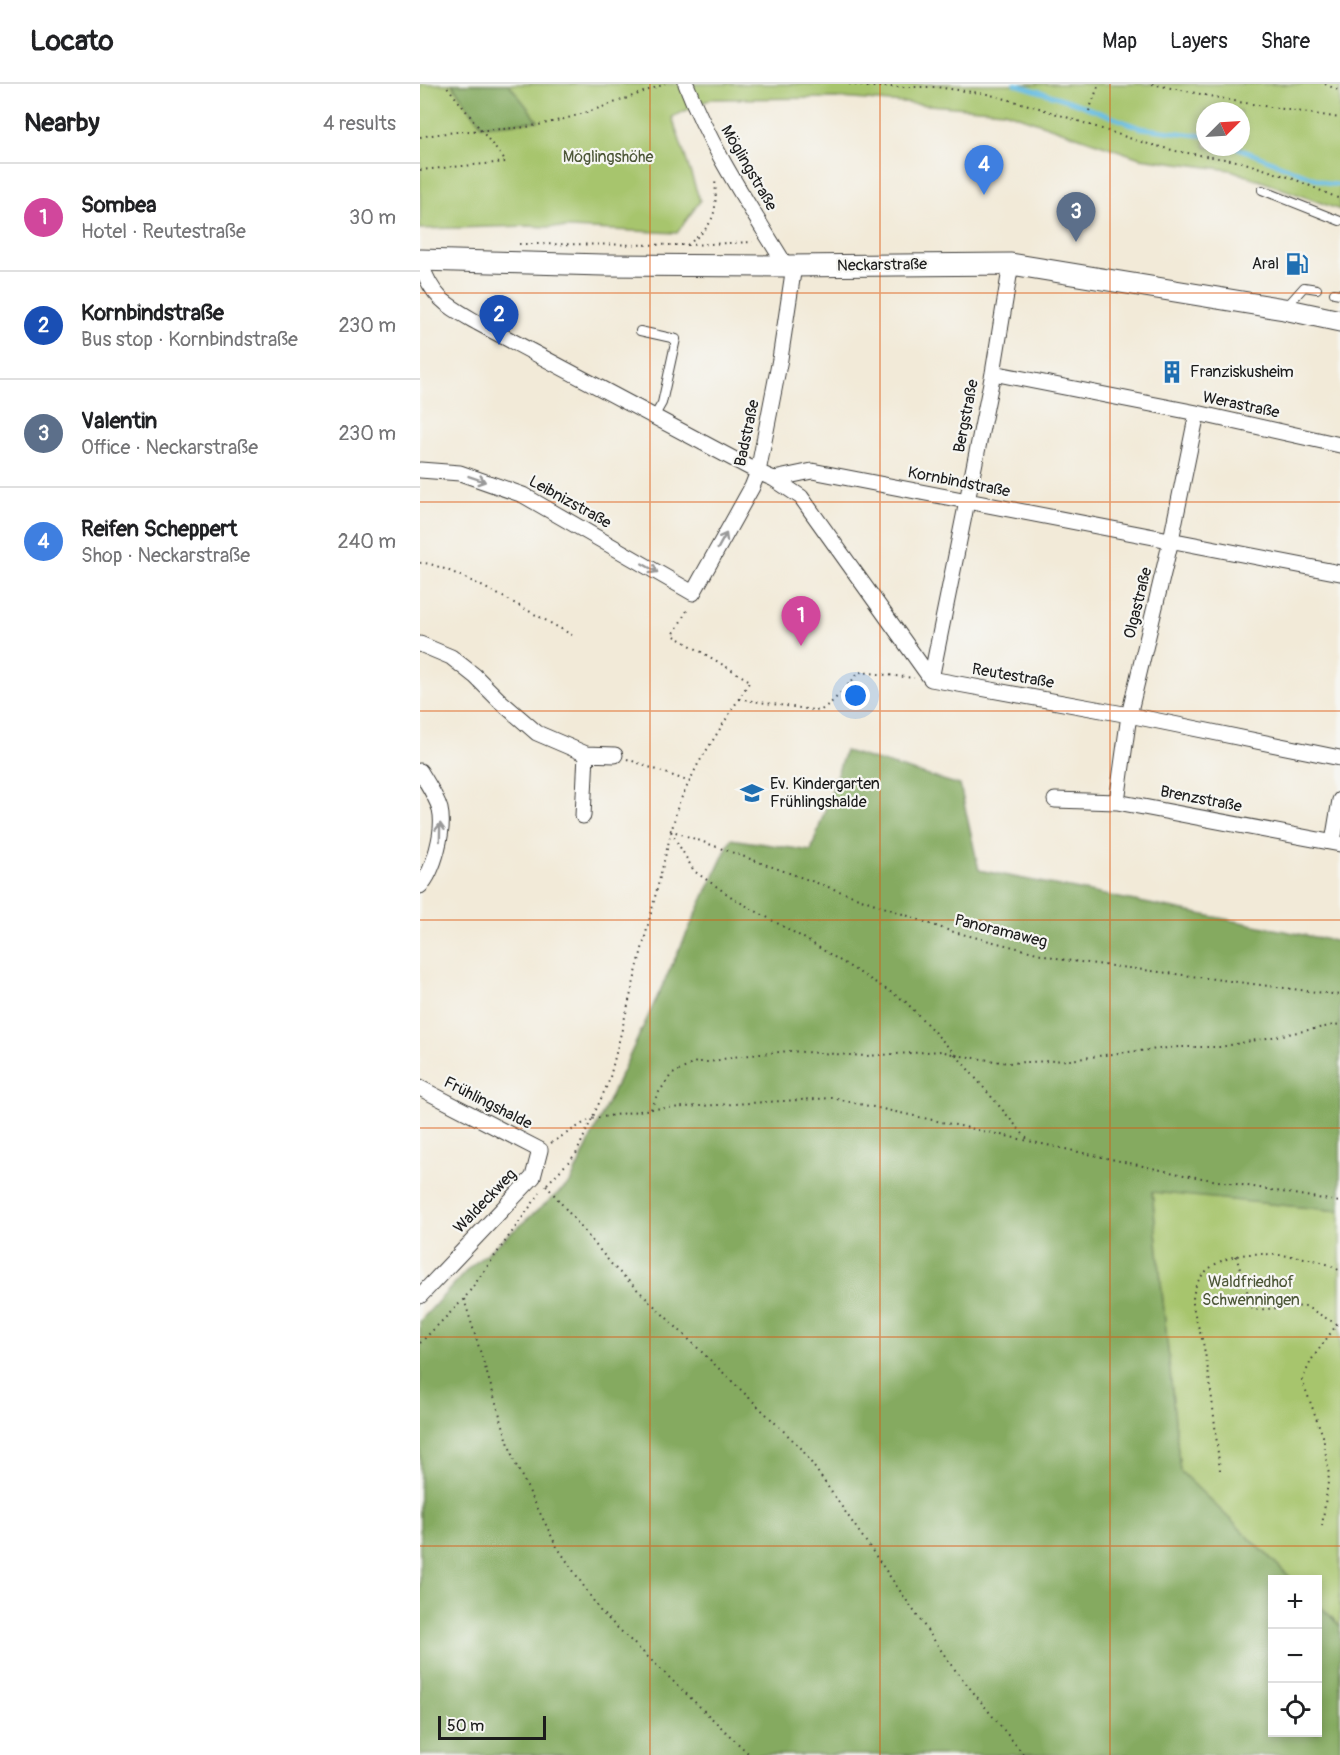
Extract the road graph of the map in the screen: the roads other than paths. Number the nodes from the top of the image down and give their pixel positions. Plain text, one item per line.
1 (686, 84) edge
2 (1262, 190) dead end
3 (1340, 221) edge
4 (420, 261) edge
5 (1011, 264) junction
6 (790, 266) junction
7 (1317, 289) dead end
8 (1284, 309) junction
9 (1340, 321) edge
10 (640, 331) dead end
11 (993, 373) junction
12 (1197, 413) junction
13 (654, 417) junction
14 (1340, 445) edge
15 (420, 470) edge
16 (758, 472) junction
17 (774, 479) junction
18 (968, 502) junction
19 (1172, 540) junction
20 (1340, 573) edge
21 (692, 598) joint
22 (420, 644) edge
23 (931, 679) junction
24 (1129, 715) junction
25 (586, 754) junction
26 (615, 755) road end
27 (1340, 758) edge
28 (420, 772) edge
29 (1055, 800) dead end
30 (1340, 800) edge
31 (1117, 802) junction
32 (583, 816) dead end
33 (1336, 843) edge
34 (420, 886) edge
35 (421, 1091) edge
36 (540, 1150) joint
37 (420, 1296) edge

1 - 6 street, Möglingstraße
2 - 3 lane
4 - 6 main road, Neckarstraße
4 - 13 street
5 - 6 main road, Neckarstraße
5 - 8 main road, Neckarstraße
5 - 11 street, Bergstraße
6 - 16 street, Badstraße
7 - 8 lane
8 - 9 main road, Neckarstraße
10 - 13 lane
11 - 12 street, Werastraße
11 - 18 street, Bergstraße
12 - 14 street, Werastraße
12 - 19 street, Olgastraße
13 - 16 street
15 -> 21 street, Leibnizstraße
16 - 17 street
21 -> 16 street, Badstraße
17 - 18 street, Kornbindstraße
17 - 23 street
18 - 19 street, Kornbindstraße
18 - 23 street, Bergstraße
19 - 20 street, Kornbindstraße
19 - 24 street, Olgastraße
22 - 25 street
23 - 24 street, Reutestraße
24 - 27 street, Reutestraße
24 - 31 street, Olgastraße
25 - 26 street
25 - 32 street
34 -> 28 street
29 - 31 street, Brenzstraße
30 - 33 street
31 - 33 street, Brenzstraße
35 - 36 street, Frühlingshalde
36 - 37 street, Waldeckweg

